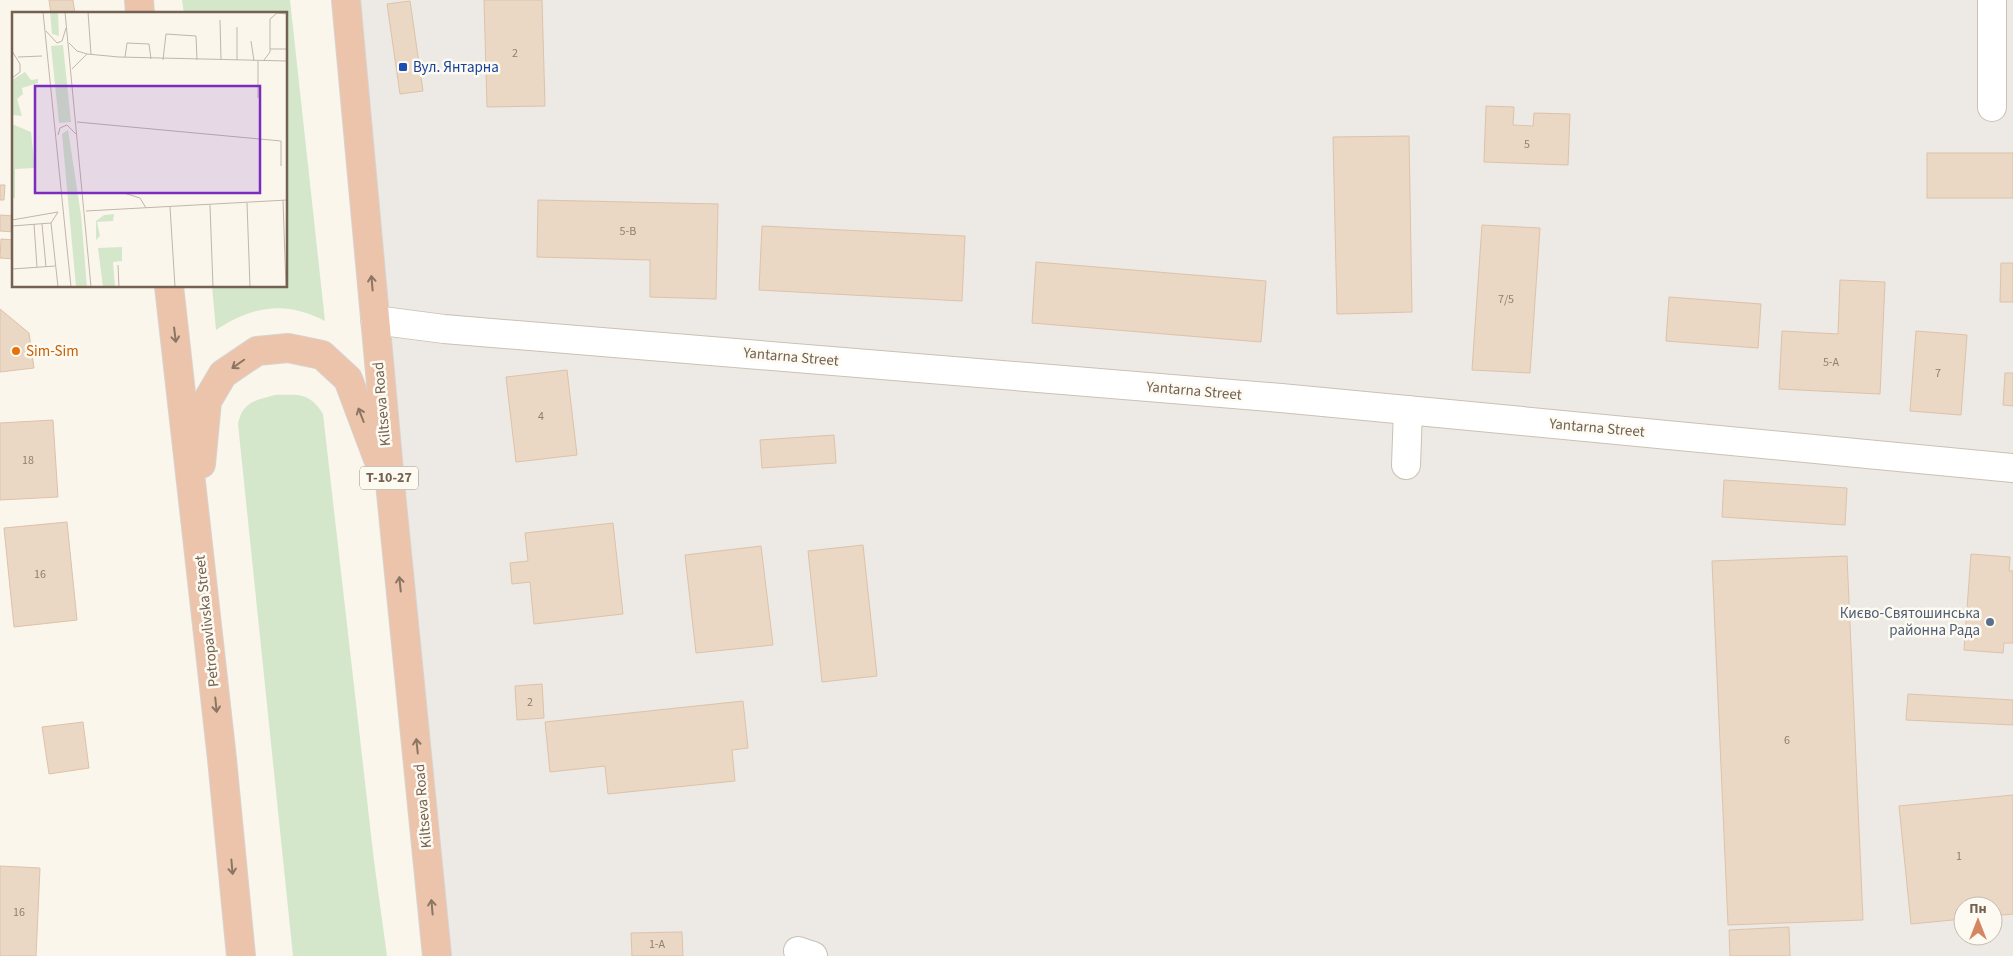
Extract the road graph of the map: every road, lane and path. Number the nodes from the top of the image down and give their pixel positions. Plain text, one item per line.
1 (346, 0) edge
2 (1992, 0) edge
3 (1992, 107) dead end
4 (169, 288) edge
5 (375, 320) junction
6 (1408, 410) junction
7 (1406, 465) dead end
8 (2013, 468) edge
9 (390, 493) junction
10 (196, 520) junction
11 (241, 956) edge
12 (437, 956) edge

5 -> 1 highway, Kiltseva Road / Т-10-27
2 - 3 street
4 -> 10 highway, Petropavlivska Street
5 - 6 street, Yantarna Street
5 - 9 highway, Kiltseva Road / Т-10-27
6 - 7 street
6 - 8 street, Yantarna Street
9 -> 10 highway
12 -> 9 highway, Kiltseva Road / Т-10-27
10 -> 11 highway, Petropavlivska Street

